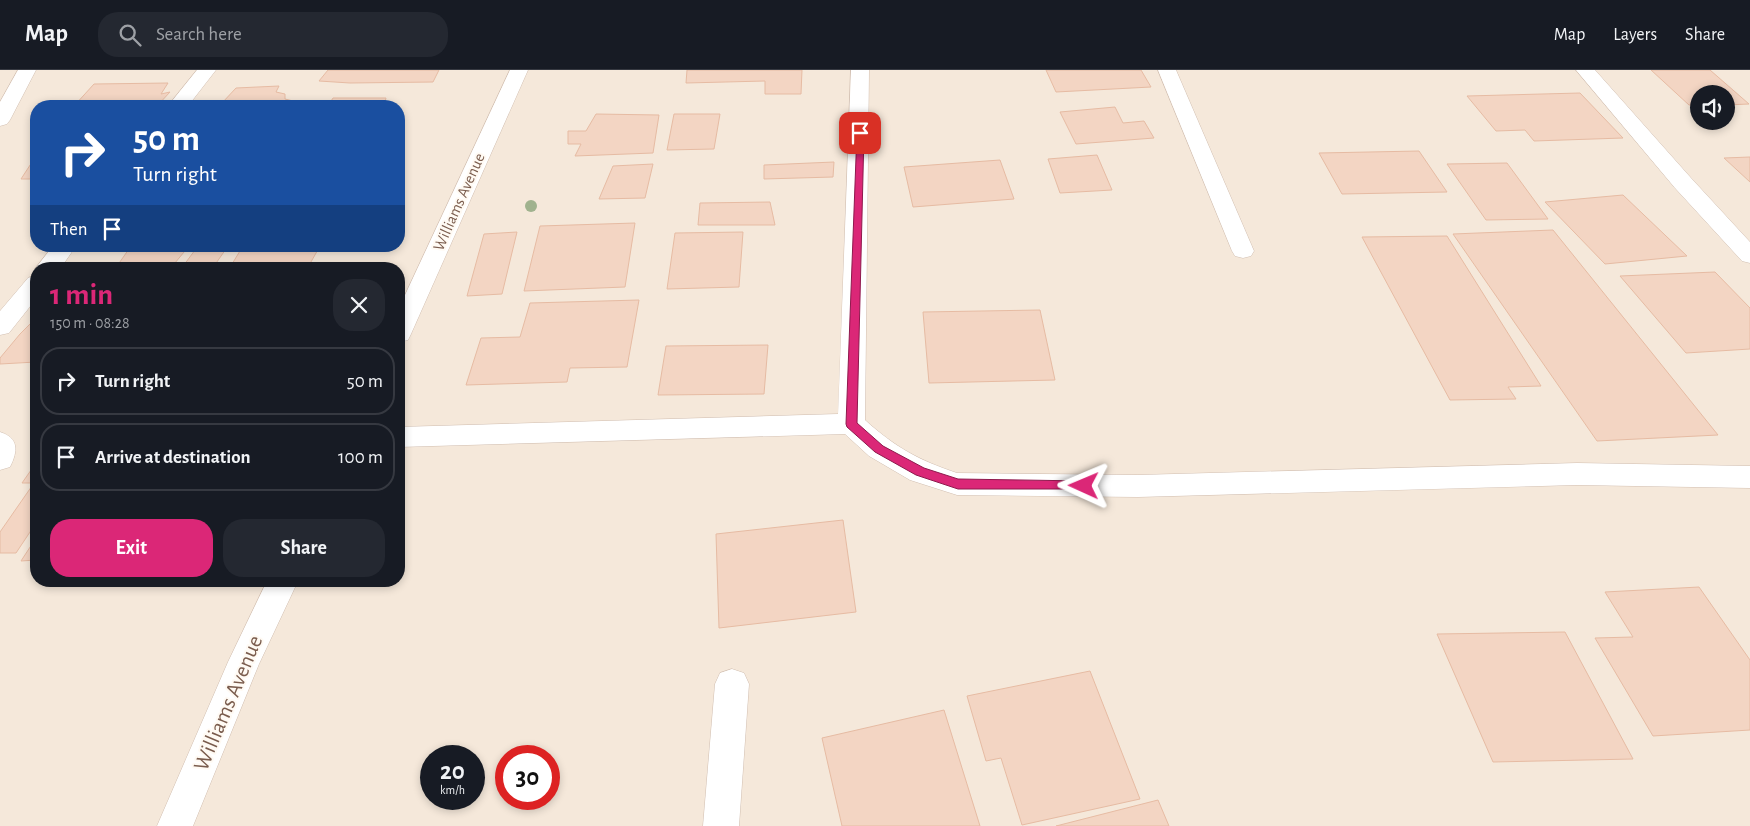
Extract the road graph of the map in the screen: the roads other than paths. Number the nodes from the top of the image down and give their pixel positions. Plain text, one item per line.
1 (27, 70) edge
2 (207, 70) edge
3 (519, 70) edge
4 (860, 70) edge
5 (1167, 70) edge
6 (1585, 70) edge
7 (183, 100) edge
8 (0, 120) edge
9 (1243, 252) dead end
10 (1750, 256) edge
11 (30, 290) edge
12 (405, 321) edge
13 (0, 327) edge
14 (851, 424) junction
15 (405, 437) edge
16 (0, 442) edge
17 (0, 459) edge
18 (1750, 477) edge
19 (280, 587) edge
20 (732, 684) dead end
21 (175, 826) edge
22 (721, 826) edge

1 - 8 street
2 - 7 street
3 - 12 street, Williams Avenue
4 - 14 street
5 - 9 street
6 - 10 street
11 - 13 street
14 - 15 street
14 - 18 street
16 - 17 street
19 - 21 street, Williams Avenue
20 - 22 street

